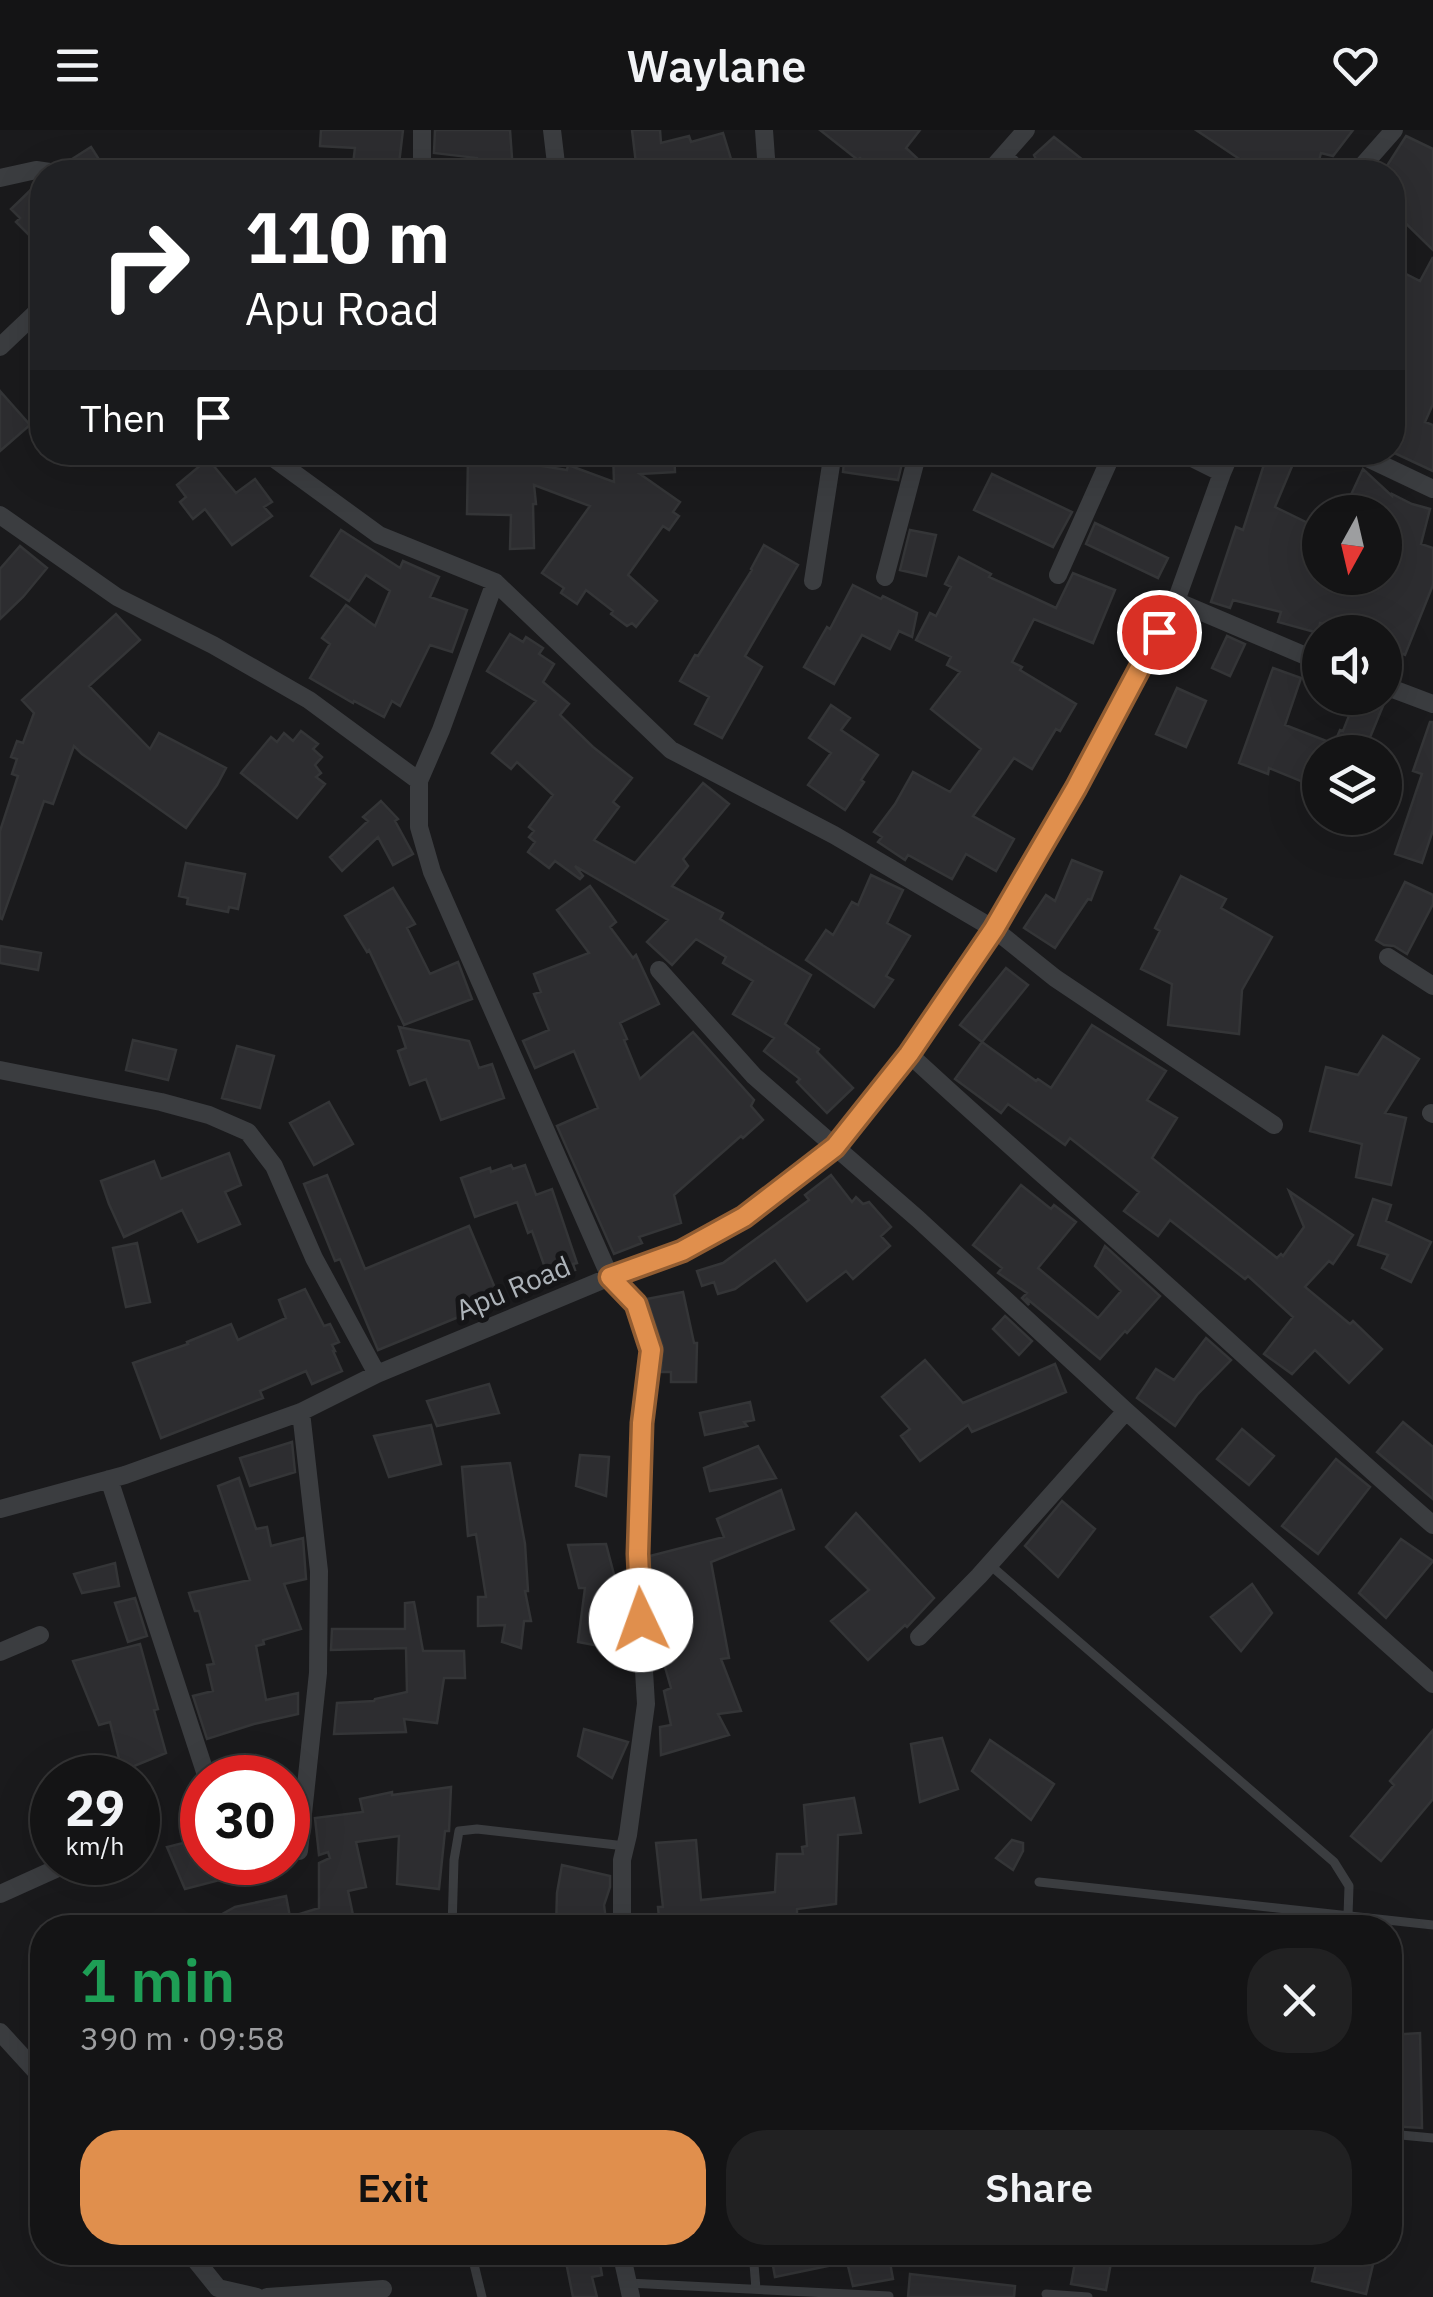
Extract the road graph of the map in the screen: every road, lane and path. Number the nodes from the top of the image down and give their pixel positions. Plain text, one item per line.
1 (422, 130) edge
2 (552, 130) edge
3 (764, 130) edge
4 (1026, 130) edge
5 (1394, 130) edge
6 (1004, 156) junction
7 (422, 160) edge
8 (556, 160) edge
9 (766, 160) edge
10 (1000, 160) edge
11 (1008, 160) edge
12 (1368, 160) edge
13 (30, 171) edge
14 (0, 178) edge
15 (30, 318) edge
16 (0, 347) edge
17 (283, 465) edge
18 (832, 465) edge
19 (915, 465) edge
20 (1106, 465) edge
21 (1206, 465) edge
22 (1225, 465) edge
23 (1382, 465) edge
24 (1222, 473) junction
25 (1433, 489) edge
26 (0, 515) edge
27 (1058, 575) dead end
28 (885, 577) dead end
29 (812, 581) dead end
30 (495, 582) junction
31 (1176, 601) junction
32 (1302, 654) edge
33 (1402, 692) edge
34 (1433, 704) edge
35 (418, 781) junction
36 (994, 929) junction
37 (1388, 957) dead end
38 (658, 970) dead end
39 (1433, 986) edge
40 (909, 1054) junction
41 (0, 1070) edge
42 (1274, 1125) dead end
43 (835, 1147) junction
44 (610, 1277) junction
45 (377, 1374) junction
46 (301, 1412) junction
47 (1126, 1412) junction
48 (110, 1478) junction
49 (0, 1508) edge
50 (1433, 1525) edge
51 (989, 1564) junction
52 (40, 1635) dead end
53 (919, 1637) dead end
54 (0, 1652) edge
55 (1433, 1684) edge
56 (200, 1755) edge
57 (309, 1755) edge
58 (626, 1846) junction
59 (30, 1880) edge
60 (1038, 1882) dead end
61 (0, 1894) edge
62 (452, 1915) edge
63 (622, 1915) edge
64 (1339, 1915) edge
65 (1348, 1915) edge
66 (1402, 1922) edge
67 (1433, 1925) edge
68 (0, 2032) edge
69 (30, 2065) edge
70 (1402, 2135) edge
71 (1433, 2138) edge
72 (199, 2265) edge
73 (474, 2265) edge
74 (624, 2265) edge
75 (754, 2265) edge
76 (383, 2289) dead end
77 (756, 2289) junction
78 (630, 2290) edge
79 (1046, 2294) dead end
80 (889, 2296) edge
81 (257, 2297) edge
82 (266, 2297) edge
83 (482, 2297) edge
84 (1088, 2297) edge

1 - 7 street
2 - 8 street
3 - 9 street
4 - 6 street
5 - 12 street
6 - 10 street
6 - 11 street
13 - 14 street
15 - 16 street
17 - 30 street
18 - 29 street
19 - 28 street
20 - 27 street
21 - 24 street
22 - 24 street, Apu Road
23 - 25 street
24 - 31 street, Apu Road
26 - 35 street
30 - 35 street
30 - 36 street
31 - 32 street
31 - 36 street, Apu Road
33 - 34 street
35 - 44 street
36 - 40 street, Apu Road
36 - 42 street
37 - 39 street
38 - 43 street
40 - 43 street, Apu Road
40 - 50 street
41 - 45 street
43 - 44 street, Apu Road
43 - 47 street
44 - 45 street, Apu Road
44 - 58 street
45 - 46 street, Apu Road
46 - 48 street, Apu Road
46 - 57 street
47 - 51 street
47 - 55 street
48 - 49 street, Apu Road
48 - 56 street
51 - 53 street
51 - 65 lane
52 - 54 street
58 - 62 lane
58 - 63 street
59 - 61 street
60 - 64 lane
66 - 67 lane
68 - 69 street
70 - 71 lane
72 - 81 street
73 - 83 lane
74 - 78 street
75 - 77 lane
76 - 82 street
77 - 78 lane
77 - 80 lane
79 - 84 lane

